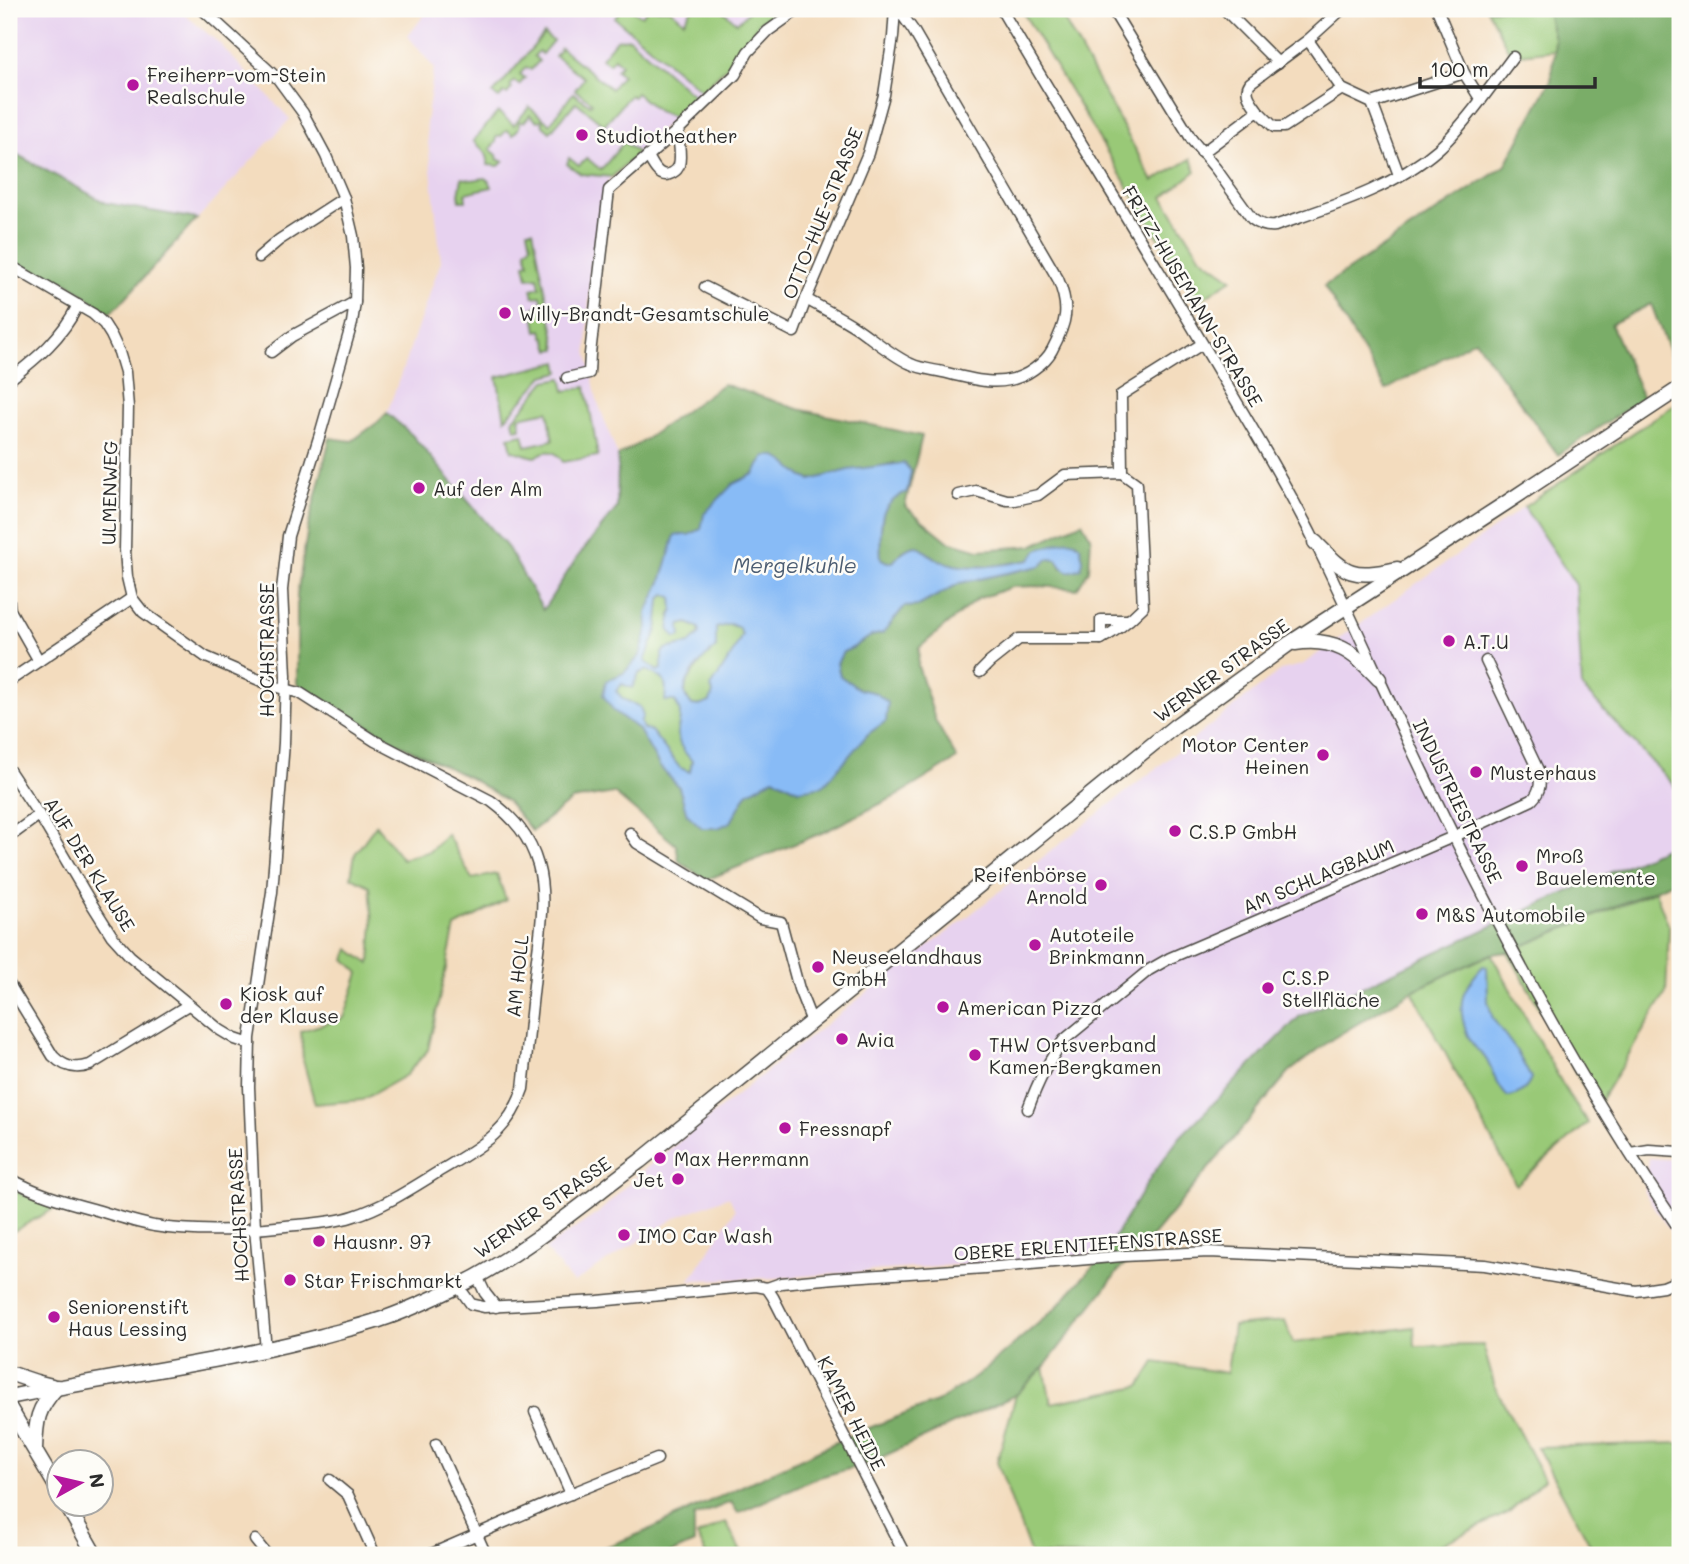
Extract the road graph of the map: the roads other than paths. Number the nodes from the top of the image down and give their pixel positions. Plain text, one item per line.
1 (799, 9) edge
2 (897, 9) edge
3 (1001, 9) edge
4 (1112, 9) edge
5 (1224, 9) edge
6 (1341, 9) edge
7 (1437, 9) edge
8 (206, 10) edge
9 (1308, 40) junction
10 (1513, 57) dead end
11 (1278, 63) junction
12 (1464, 73) junction
13 (1342, 89) junction
14 (1481, 100) junction
15 (1372, 103) junction
16 (1258, 111) junction
17 (678, 130) junction
18 (1202, 153) junction
19 (648, 156) junction
20 (1399, 175) junction
21 (344, 198) junction
22 (259, 257) dead end
23 (9, 265) edge
24 (705, 287) dead end
25 (806, 299) junction
26 (355, 302) junction
27 (78, 305) junction
28 (1202, 344) junction
29 (271, 352) dead end
30 (567, 377) dead end
31 (9, 380) edge
32 (1680, 388) edge
33 (1122, 473) junction
34 (958, 495) dead end
35 (1315, 542) junction
36 (1408, 566) junction
37 (132, 598) junction
38 (9, 602) edge
39 (1346, 607) junction
40 (1129, 620) junction
41 (1101, 639) junction
42 (1290, 643) junction
43 (39, 661) junction
44 (1486, 661) dead end
45 (980, 672) dead end
46 (1380, 679) junction
47 (9, 681) edge
48 (286, 689) junction
49 (9, 770) edge
50 (39, 815) junction
51 (630, 833) dead end
52 (1455, 836) junction
53 (9, 837) edge
54 (9, 984) edge
55 (188, 1005) junction
56 (812, 1022) junction
57 (250, 1044) junction
58 (1028, 1109) dead end
59 (1680, 1152) edge
60 (1630, 1153) junction
61 (9, 1178) edge
62 (255, 1229) junction
63 (1680, 1230) edge
64 (477, 1276) junction
65 (1680, 1280) edge
66 (458, 1286) junction
67 (767, 1288) junction
68 (496, 1307) junction
69 (266, 1350) junction
70 (9, 1373) edge
71 (57, 1387) junction
72 (9, 1396) edge
73 (9, 1407) edge
74 (535, 1412) dead end
75 (436, 1444) dead end
76 (35, 1451) junction
77 (657, 1459) dead end
78 (46, 1469) edge
79 (330, 1480) dead end
80 (571, 1494) junction
81 (74, 1518) edge
82 (477, 1535) junction
83 (255, 1540) dead end
84 (95, 1555) edge
85 (267, 1555) edge
86 (375, 1555) edge
87 (429, 1555) edge
88 (486, 1555) edge
89 (905, 1555) edge

1 - 17 street
2 - 25 street, OTTO-HUE-STRASSE
2 - 25 street
3 - 28 street, FRITZ-HUSEMANN-STRASSE
4 - 18 street
5 - 11 street
6 - 9 street
7 - 12 street
8 - 21 street, HOCHSTRASSE
9 - 11 street
9 - 13 street
10 - 14 street
11 - 16 street
12 - 14 street
12 - 15 street
13 - 15 street
13 - 16 street
14 - 20 street
15 - 20 street
16 - 18 street
17 - 19 street
17 - 19 street
18 - 20 street
19 - 30 street
21 - 22 street
21 - 26 street, HOCHSTRASSE
23 - 27 street, ULMENWEG
24 - 25 street, OTTO-HUE-STRASSE
26 - 29 street
26 - 48 street, HOCHSTRASSE
27 - 31 street
27 - 37 street, ULMENWEG
28 - 33 street
28 - 35 street, FRITZ-HUSEMANN-STRASSE
32 - 36 main road, WERNER STRASSE
33 - 34 street
33 - 40 street
35 - 36 main road
35 - 39 street, FRITZ-HUSEMANN-STRASSE
36 - 39 main road, WERNER STRASSE
37 - 43 street
37 - 48 street
38 - 43 street
39 - 42 main road, WERNER STRASSE
39 - 46 street, INDUSTRIESTRASSE
40 - 41 street
40 - 41 street
41 - 45 street
42 - 46 main road
42 - 56 main road, WERNER STRASSE
43 - 47 street
44 - 52 street, AM SCHLAGBAUM
46 - 52 street, INDUSTRIESTRASSE
48 - 57 street, HOCHSTRASSE
48 - 62 street, AM HOLL
49 - 50 street, AUF DER KLAUSE
50 - 53 street
50 - 55 street, AUF DER KLAUSE
51 - 56 street
52 - 58 street, AM SCHLAGBAUM
52 - 60 street, INDUSTRIESTRASSE
54 - 55 street
55 - 57 street, AUF DER KLAUSE
56 - 64 main road, WERNER STRASSE
57 - 62 street, HOCHSTRASSE
59 - 60 street
60 - 63 street, INDUSTRIESTRASSE
61 - 62 street, AM HOLL
62 - 69 street, HOCHSTRASSE
64 - 66 main road, WERNER STRASSE
64 - 68 street
65 - 67 street, OBERE ERLENTIEFENSTRASSE
66 - 68 street, OBERE ERLENTIEFENSTRASSE
66 - 69 main road, WERNER STRASSE
67 - 68 street, OBERE ERLENTIEFENSTRASSE
67 - 89 street, KAMER HEIDE
69 - 71 main road, WERNER STRASSE
70 - 71 main road
71 - 72 main road, WERNER STRASSE
71 - 76 main road
73 - 76 main road
74 - 80 street
75 - 82 street
76 - 78 main road
77 - 80 street
79 - 86 street
80 - 82 street
81 - 84 main road
82 - 87 street
82 - 88 street
83 - 85 street

